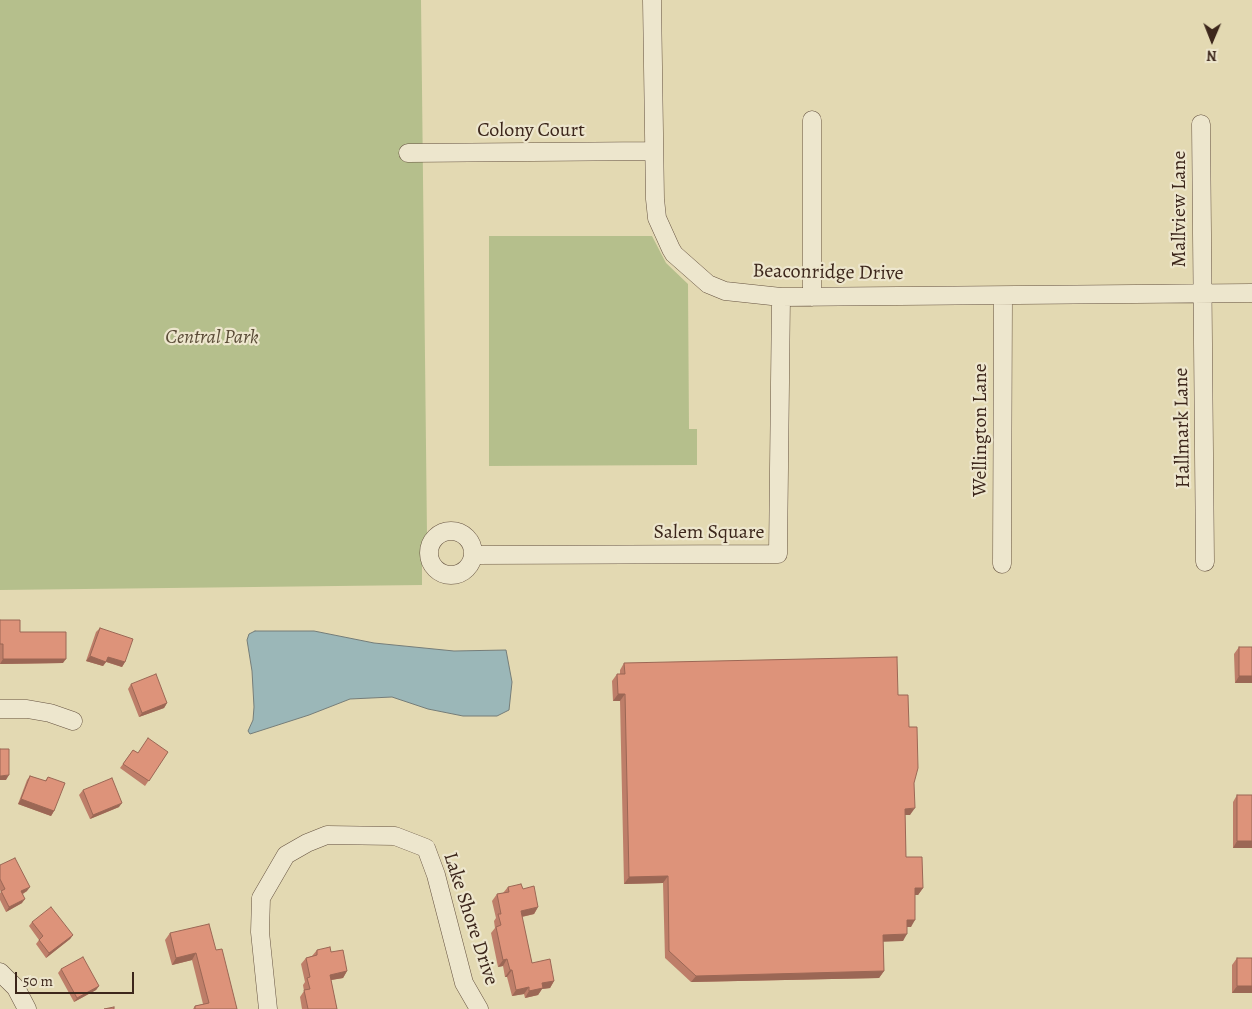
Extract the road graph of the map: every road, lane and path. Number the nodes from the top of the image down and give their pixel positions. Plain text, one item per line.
1 (652, 0) edge
2 (812, 120) dead end
3 (1201, 124) dead end
4 (654, 151) junction
5 (408, 153) dead end
6 (1252, 292) edge
7 (1202, 294) junction
8 (1003, 296) junction
9 (781, 297) junction
10 (812, 297) junction
11 (473, 554) dead end
12 (1206, 562) dead end
13 (1002, 564) dead end
14 (0, 709) edge
15 (73, 721) dead end
16 (0, 972) edge
17 (27, 1009) edge
18 (268, 1009) edge
19 (479, 1009) edge

1 - 4 street, Beaconridge Drive
2 - 10 street
3 - 7 street, Mallview Lane
4 - 5 street, Colony Court
4 - 9 street, Beaconridge Drive
6 - 7 street, Beaconridge Drive
7 - 8 street, Beaconridge Drive
7 - 12 street, Hallmark Lane
8 - 10 street, Beaconridge Drive
8 - 13 street, Wellington Lane
9 - 10 street, Beaconridge Drive
9 - 11 street, Salem Square
14 - 15 street
16 - 17 street
18 - 19 street, Lake Shore Drive

